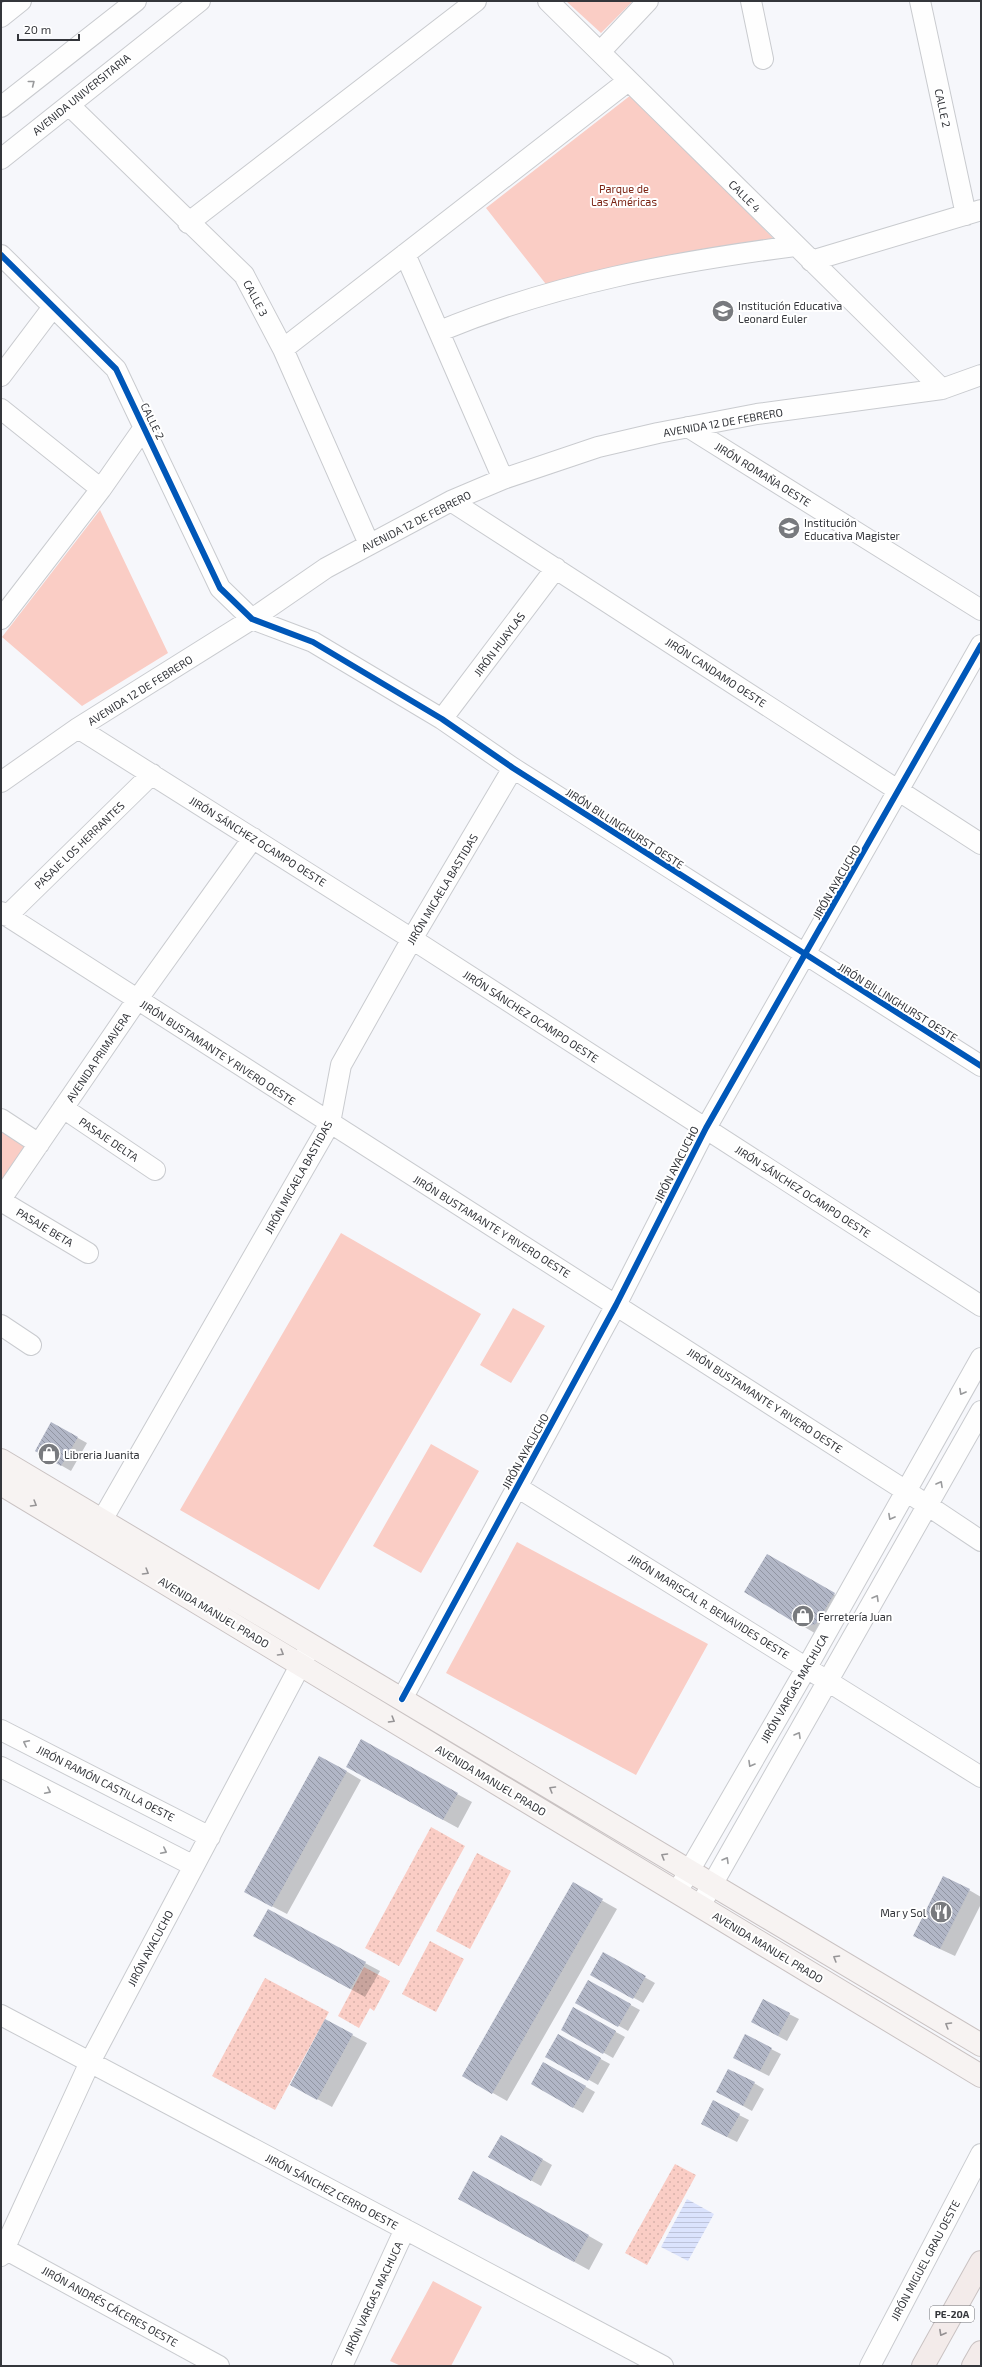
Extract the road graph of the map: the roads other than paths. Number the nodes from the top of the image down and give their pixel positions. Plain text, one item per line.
1 (21, 1) edge
2 (136, 1) edge
3 (177, 1) edge
4 (200, 1) edge
5 (476, 1) edge
6 (548, 1) edge
7 (648, 1) edge
8 (751, 1) edge
9 (920, 1) edge
10 (1, 17) edge
11 (600, 52) junction
12 (131, 55) junction
13 (762, 59) dead end
14 (628, 81) junction
15 (69, 105) junction
16 (1, 107) edge
17 (1, 159) edge
18 (974, 212) edge
19 (188, 223) junction
20 (796, 246) junction
21 (405, 254) junction
22 (1, 255) edge
23 (811, 261) junction
24 (53, 307) junction
25 (440, 331) junction
26 (283, 349) junction
27 (981, 375) edge
28 (1, 376) edge
29 (942, 389) junction
30 (1, 409) edge
31 (144, 426) junction
32 (688, 427) junction
33 (504, 479) junction
34 (101, 489) junction
35 (451, 500) junction
36 (369, 544) junction
37 (556, 568) junction
38 (981, 610) edge
39 (1, 619) edge
40 (252, 619) junction
41 (981, 646) edge
42 (442, 719) junction
43 (78, 728) junction
44 (514, 768) junction
45 (152, 774) junction
46 (1, 782) edge
47 (899, 791) junction
48 (253, 838) junction
49 (981, 844) edge
50 (4, 914) edge
51 (412, 939) junction
52 (805, 955) junction
53 (137, 1000) junction
54 (981, 1066) edge
55 (63, 1108) junction
56 (1, 1119) edge
57 (330, 1123) junction
58 (706, 1128) junction
59 (39, 1144) junction
60 (155, 1170) dead end
61 (1, 1200) edge
62 (88, 1253) dead end
63 (616, 1305) junction
64 (981, 1306) edge
65 (1, 1325) edge
66 (31, 1345) dead end
67 (981, 1358) edge
68 (981, 1411) edge
69 (1, 1460) edge
70 (2, 1486) edge
71 (517, 1487) junction
72 (906, 1491) junction
73 (928, 1506) junction
74 (97, 1530) junction
75 (981, 1541) edge
76 (311, 1645) junction
77 (300, 1665) junction
78 (807, 1667) junction
79 (829, 1680) junction
80 (402, 1699) junction
81 (1, 1730) edge
82 (1, 1767) edge
83 (981, 1777) edge
84 (210, 1837) junction
85 (194, 1866) junction
86 (689, 1870) junction
87 (713, 1884) junction
88 (677, 1892) junction
89 (700, 1906) junction
90 (1, 2015) edge
91 (981, 2045) edge
92 (90, 2062) junction
93 (981, 2076) edge
94 (981, 2154) edge
95 (405, 2229) junction
96 (2, 2250) edge
97 (981, 2262) edge
98 (981, 2352) edge
99 (219, 2366) edge
100 (342, 2366) edge
101 (663, 2366) edge
102 (870, 2366) edge
103 (923, 2366) edge
104 (973, 2366) edge

1 - 10 street
16 -> 2 street
3 - 12 street
4 - 12 street, AVENIDA UNIVERSITARIA
5 - 19 street
6 - 11 street, CALLE 4
7 - 11 street
8 - 13 street
9 - 18 street, CALLE 2
11 - 14 street, CALLE 4
12 - 15 street, AVENIDA UNIVERSITARIA
14 - 20 street, CALLE 4
14 - 21 street
15 - 17 street, AVENIDA UNIVERSITARIA
15 - 19 street, CALLE 3
18 - 23 street
19 - 26 street, CALLE 3
20 - 23 street, CALLE 4
20 - 25 street
21 - 25 street
21 - 26 street
22 - 24 street, CALLE 2
23 - 29 street, CALLE 4
24 - 28 street
24 - 31 street, CALLE 2
25 - 33 street
26 - 36 street, CALLE 3
27 - 29 street, AVENIDA 12 DE FEBRERO
29 - 32 street, AVENIDA 12 DE FEBRERO
30 - 34 street
31 - 34 street
31 - 40 street, CALLE 2
32 - 33 street, AVENIDA 12 DE FEBRERO
32 - 38 street, JIRÓN ROMAÑA OESTE
33 - 35 street, AVENIDA 12 DE FEBRERO
34 - 39 street
35 - 36 street, AVENIDA 12 DE FEBRERO
35 - 37 street, JIRÓN CANDAMO OESTE
36 - 40 street, AVENIDA 12 DE FEBRERO
37 - 42 street, JIRÓN HUAYLAS
37 - 47 street, JIRÓN CANDAMO OESTE
40 - 42 street, JIRÓN BILLINGHURST OESTE
40 - 43 street, AVENIDA 12 DE FEBRERO
41 - 47 street, JIRÓN AYACUCHO
42 - 44 street, JIRÓN BILLINGHURST OESTE
43 - 45 street, JIRÓN SÁNCHEZ OCAMPO OESTE
43 - 46 street, AVENIDA 12 DE FEBRERO
44 - 51 street, JIRÓN MICAELA BASTIDAS
44 - 52 street, JIRÓN BILLINGHURST OESTE
45 - 48 street, JIRÓN SÁNCHEZ OCAMPO OESTE
45 - 50 street, PASAJE LOS HERRANTES
47 - 49 street, JIRÓN CANDAMO OESTE
47 - 52 street, JIRÓN AYACUCHO
48 - 51 street, JIRÓN SÁNCHEZ OCAMPO OESTE
48 - 53 street, AVENIDA PRIMAVERA
50 - 53 street, JIRÓN BUSTAMANTE Y RIVERO OESTE
51 - 57 street, JIRÓN MICAELA BASTIDAS
51 - 58 street, JIRÓN SÁNCHEZ OCAMPO OESTE
52 - 54 street, JIRÓN BILLINGHURST OESTE
52 - 58 street, JIRÓN AYACUCHO
53 - 55 street, AVENIDA PRIMAVERA
53 - 57 street, JIRÓN BUSTAMANTE Y RIVERO OESTE
55 - 59 street, AVENIDA PRIMAVERA
55 - 60 street, PASAJE DELTA
56 - 59 street
57 - 63 street, JIRÓN BUSTAMANTE Y RIVERO OESTE
57 - 74 street, JIRÓN MICAELA BASTIDAS
58 - 63 street, JIRÓN AYACUCHO
58 - 64 street, JIRÓN SÁNCHEZ OCAMPO OESTE
59 - 61 street, AVENIDA PRIMAVERA
61 - 62 street, PASAJE BETA
63 - 71 street, JIRÓN AYACUCHO
63 - 72 street, JIRÓN BUSTAMANTE Y RIVERO OESTE
65 - 66 street
67 -> 72 street, JIRÓN VARGAS MACHUCA
73 -> 68 street
69 - 74 main road, AVENIDA MANUEL PRADO
70 -> 74 main road, AVENIDA MANUEL PRADO
71 - 78 street, JIRÓN MARISCAL R. BENAVIDES OESTE
71 - 80 street, JIRÓN AYACUCHO
72 - 73 street, JIRÓN BUSTAMANTE Y RIVERO OESTE
72 -> 78 street, JIRÓN VARGAS MACHUCA
73 - 75 street, JIRÓN BUSTAMANTE Y RIVERO OESTE
79 -> 73 street
74 - 76 main road, AVENIDA MANUEL PRADO
74 -> 77 main road, AVENIDA MANUEL PRADO
76 - 77 street, JIRÓN AYACUCHO
76 - 80 main road, AVENIDA MANUEL PRADO
77 - 84 street, JIRÓN AYACUCHO
77 -> 88 main road, AVENIDA MANUEL PRADO
78 - 79 street, JIRÓN MARISCAL R. BENAVIDES OESTE
78 -> 86 street, JIRÓN VARGAS MACHUCA
79 - 83 street, JIRÓN MARISCAL R. BENAVIDES OESTE
87 -> 79 street
86 -> 80 main road, AVENIDA MANUEL PRADO
84 -> 81 street, JIRÓN RAMÓN CASTILLA OESTE
82 -> 85 street
84 - 85 street, JIRÓN AYACUCHO
85 - 92 street, JIRÓN AYACUCHO
86 - 87 main road, AVENIDA MANUEL PRADO
86 - 88 street, JIRÓN VARGAS MACHUCA
87 - 89 street
91 -> 87 main road, AVENIDA MANUEL PRADO
88 - 89 main road, AVENIDA MANUEL PRADO
89 - 93 main road, AVENIDA MANUEL PRADO
90 - 92 street, JIRÓN SÁNCHEZ CERRO OESTE
92 - 95 street, JIRÓN SÁNCHEZ CERRO OESTE
92 - 96 street, JIRÓN AYACUCHO
94 - 102 street, JIRÓN MIGUEL GRAU OESTE
95 - 100 street, JIRÓN VARGAS MACHUCA
95 - 101 street, JIRÓN SÁNCHEZ CERRO OESTE
96 - 99 street, JIRÓN ANDRÉS CÁCERES OESTE
97 -> 103 highway, PE-20A
98 - 104 highway

